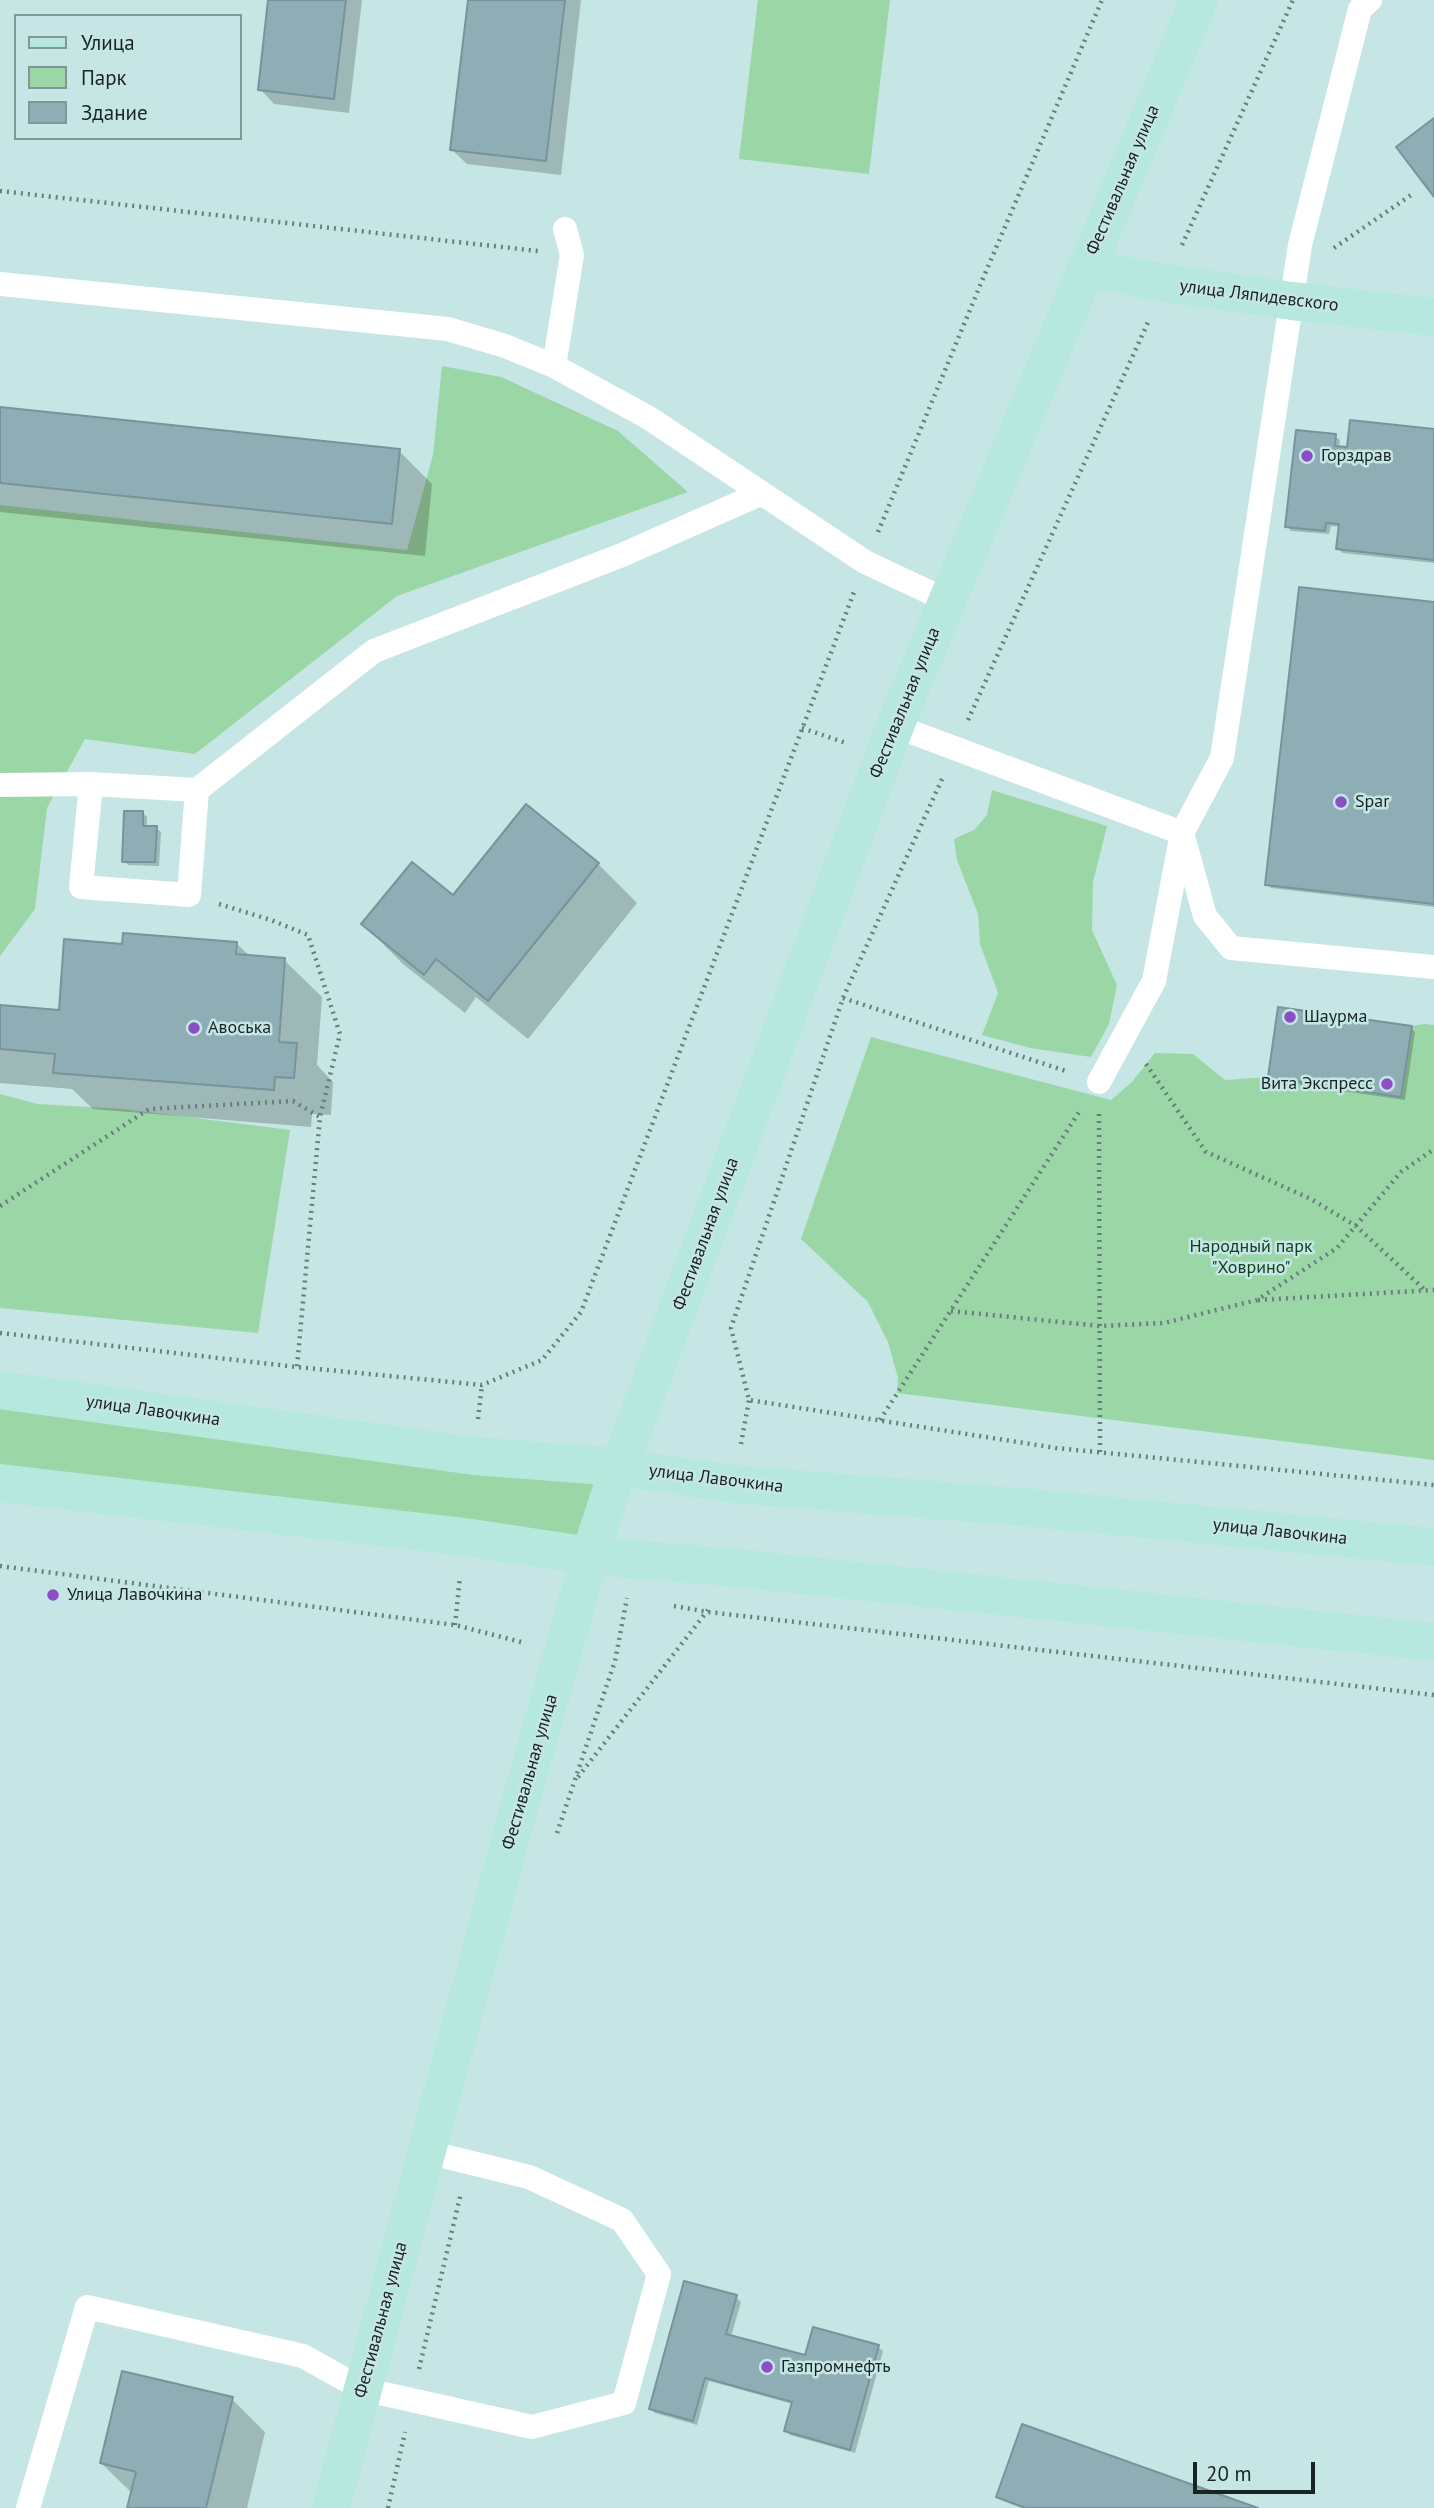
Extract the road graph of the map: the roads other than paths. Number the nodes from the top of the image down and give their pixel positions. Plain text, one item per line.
1 (1199, 0) edge
2 (1370, 0) edge
3 (565, 229) dead end
4 (1086, 268) junction
5 (0, 284) edge
6 (1292, 301) junction
7 (1434, 317) edge
8 (554, 366) junction
9 (760, 494) junction
10 (947, 600) junction
11 (895, 726) junction
12 (91, 784) junction
13 (0, 785) edge
14 (197, 790) junction
15 (1182, 833) junction
16 (1434, 967) edge
17 (1099, 1082) road end
18 (0, 1390) edge
19 (619, 1467) junction
20 (0, 1483) edge
21 (1434, 1547) edge
22 (590, 1556) junction
23 (1434, 1642) edge
24 (426, 2152) junction
25 (362, 2389) junction
26 (28, 2508) edge
27 (331, 2508) edge

1 - 4 street, Фестивальная улица
2 - 6 lane
3 - 8 lane
4 - 6 street, улица Ляпидевского
4 - 10 street, Фестивальная улица
5 - 8 lane
6 - 7 street, улица Ляпидевского
6 - 15 lane
8 - 9 lane
9 - 10 lane
9 - 14 lane
10 - 11 street, Фестивальная улица
11 - 15 lane
11 - 19 street, Фестивальная улица
12 - 13 lane
12 - 14 lane
12 - 14 lane
15 - 16 lane
15 - 17 lane
18 - 19 street, улица Лавочкина
19 - 21 street, улица Лавочкина
19 - 22 street, Фестивальная улица
20 - 22 street
22 - 23 street
22 - 24 street, Фестивальная улица
24 - 25 street, Фестивальная улица
24 - 25 lane
25 - 26 lane
25 - 27 street, Фестивальная улица

